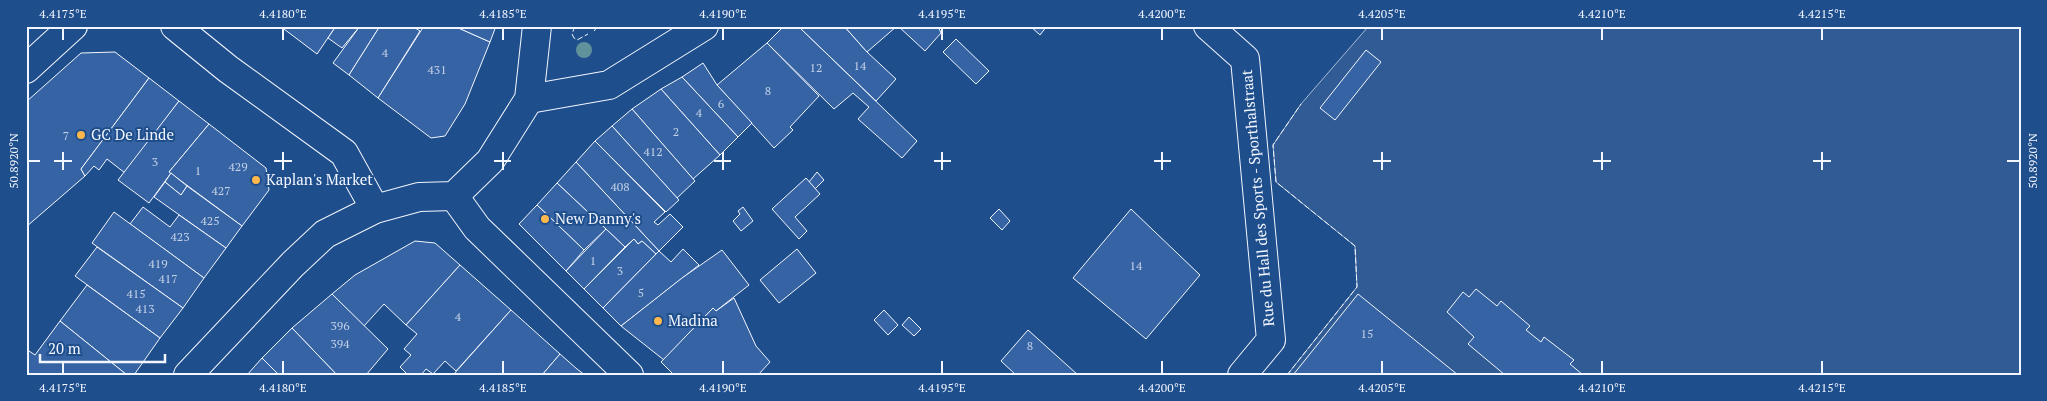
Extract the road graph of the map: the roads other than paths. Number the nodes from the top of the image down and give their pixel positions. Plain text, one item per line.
1 (73, 26) edge
2 (175, 26) edge
3 (537, 26) edge
4 (704, 26) edge
5 (1208, 26) edge
6 (26, 69) edge
7 (529, 99) junction
8 (454, 196) junction
9 (375, 209) junction
10 (188, 375) edge
11 (629, 375) edge
12 (1242, 375) edge

1 - 6 street
2 - 9 street
3 - 7 street
4 - 7 street
5 - 12 street, Rue du Hall des Sports - Sporthalstraat
7 - 8 street
8 - 9 street
8 - 11 street
9 - 10 street

